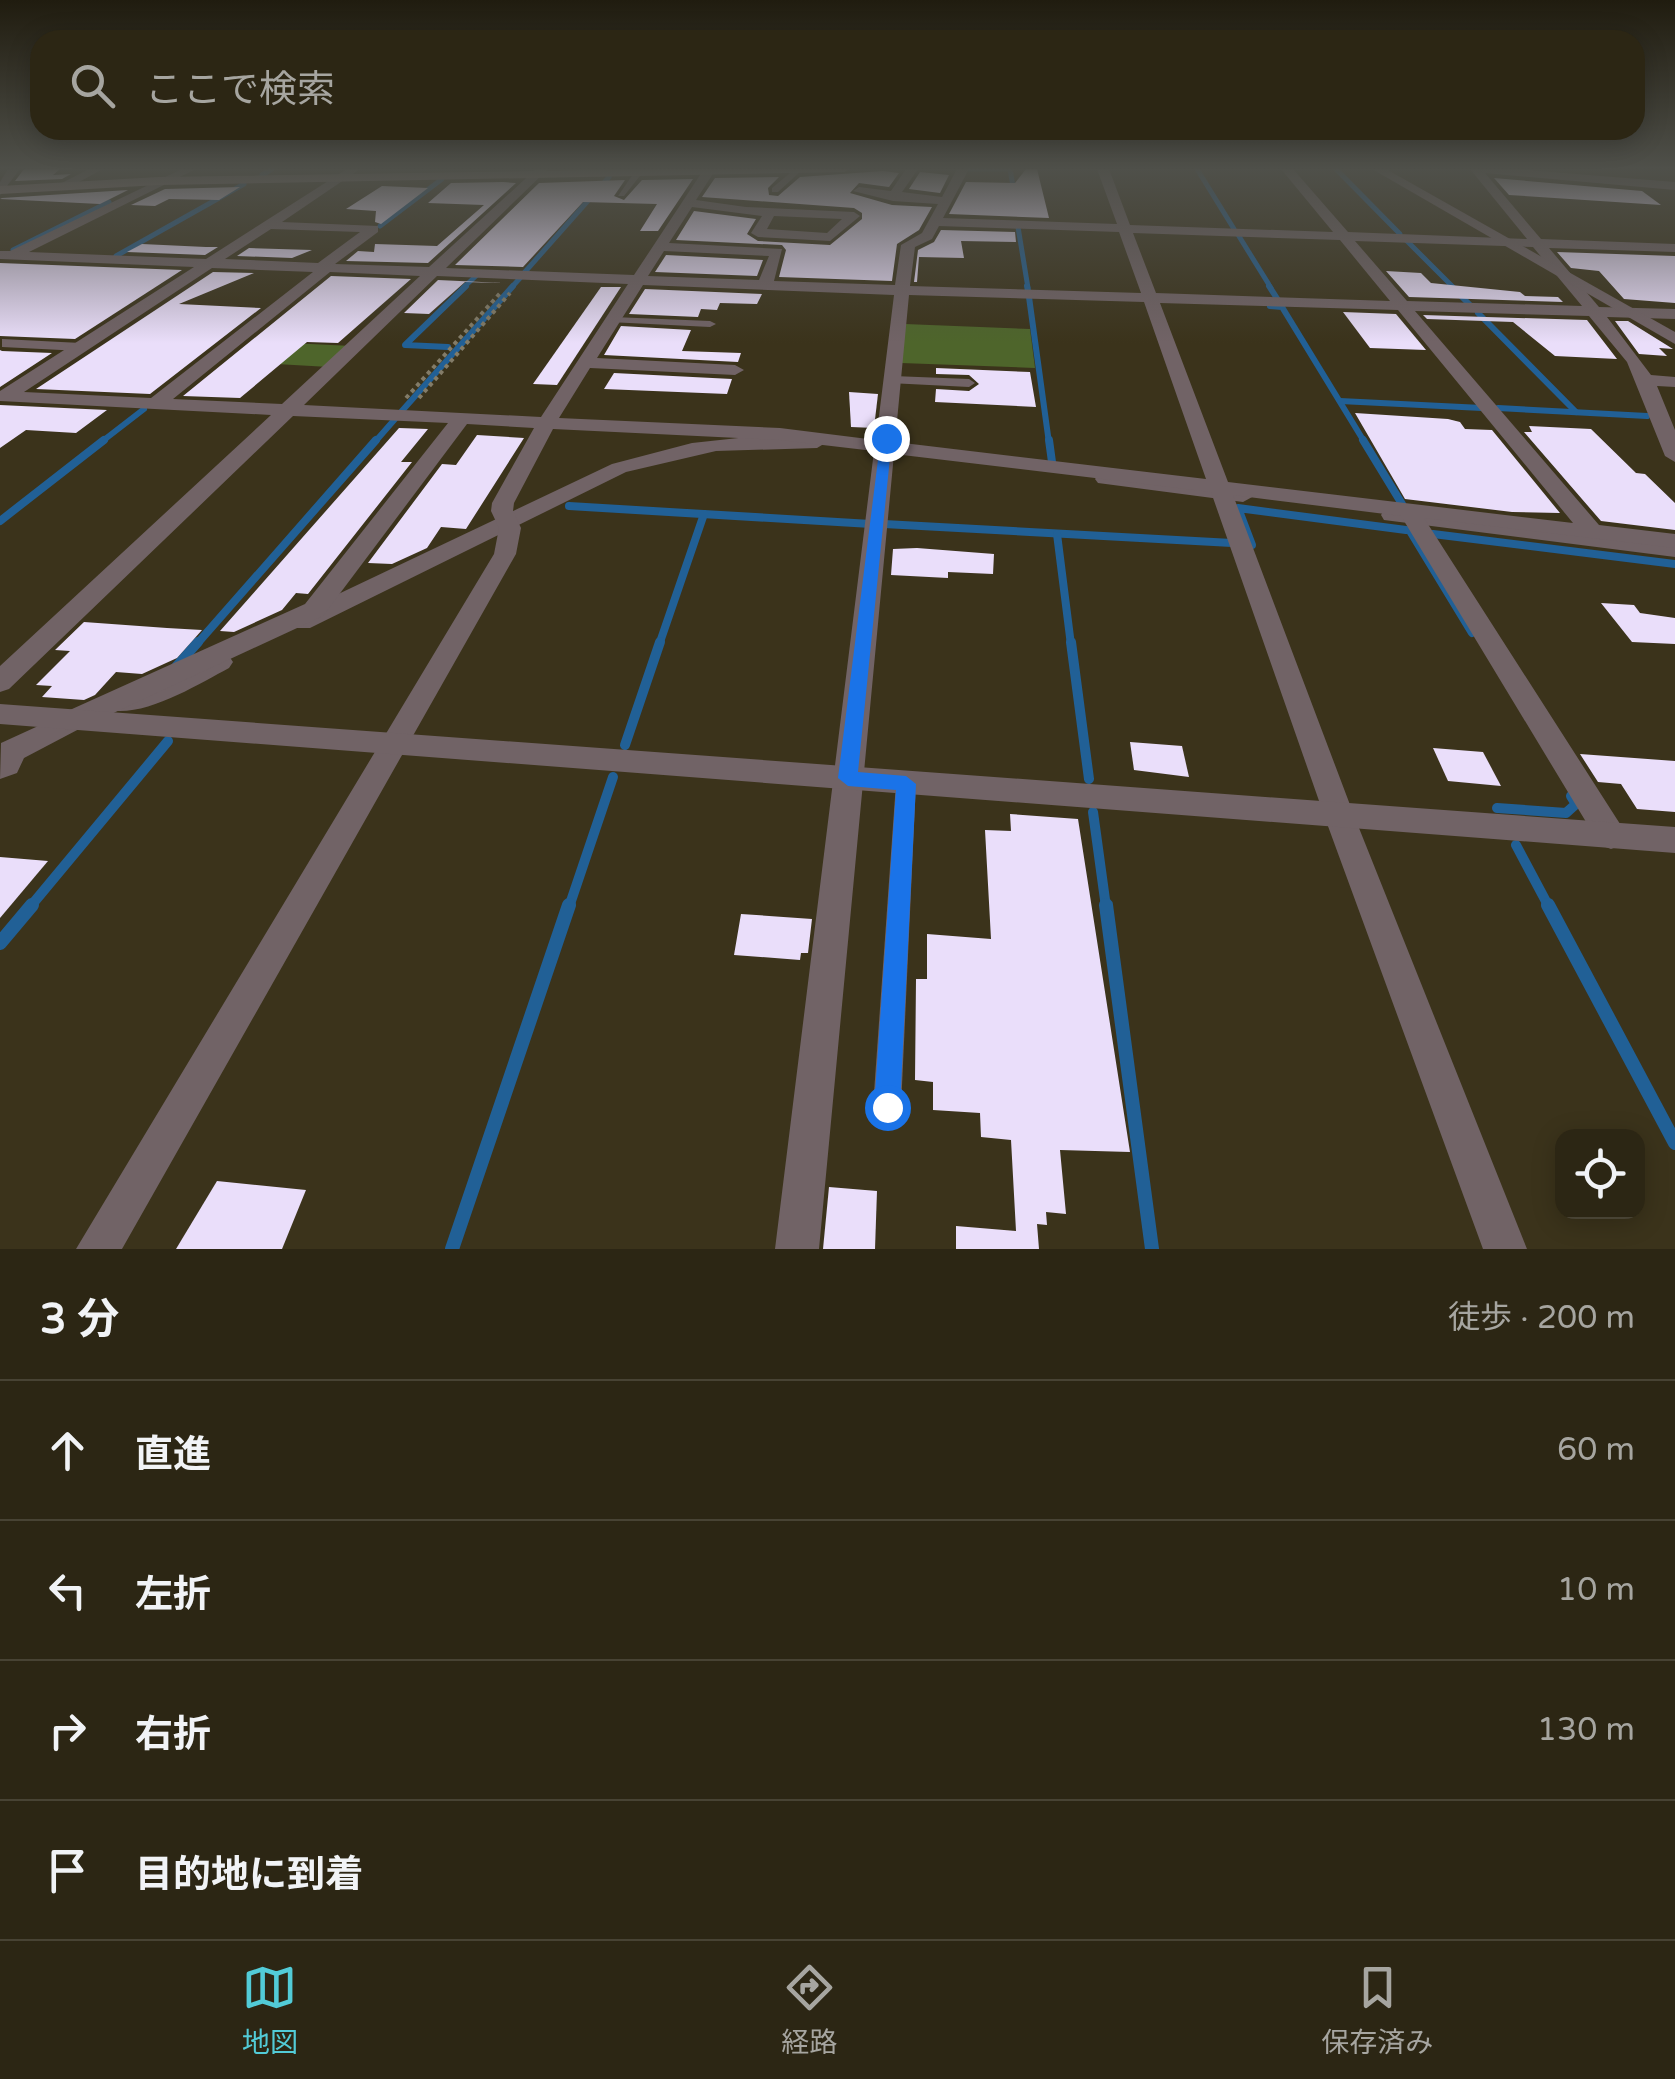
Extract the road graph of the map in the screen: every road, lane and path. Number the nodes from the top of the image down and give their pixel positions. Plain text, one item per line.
1 (65, 227) edge
2 (265, 227) edge
3 (328, 227) edge
4 (481, 227) edge
5 (673, 227) edge
6 (761, 227) edge
7 (842, 227) edge
8 (932, 227) edge
9 (1102, 227) edge
10 (1338, 227) edge
11 (1482, 227) edge
12 (1525, 227) edge
13 (1124, 228) junction
14 (1344, 234) junction
15 (1504, 240) junction
16 (1536, 241) junction
17 (661, 248) junction
18 (1675, 248) edge
19 (4, 258) edge
20 (210, 263) junction
21 (325, 267) junction
22 (816, 269) dead end
23 (1560, 270) junction
24 (434, 272) junction
25 (521, 275) junction
26 (638, 280) junction
27 (765, 285) junction
28 (810, 286) junction
29 (902, 290) junction
30 (1151, 298) junction
31 (1405, 308) junction
32 (1594, 313) junction
33 (1632, 313) junction
34 (1675, 314) edge
35 (612, 320) junction
36 (710, 324) dead end
37 (1675, 340) edge
38 (2, 343) edge
39 (81, 347) junction
40 (586, 363) junction
41 (735, 370) dead end
42 (893, 380) junction
43 (1646, 380) junction
44 (1675, 382) edge
45 (970, 384) dead end
46 (1, 398) edge
47 (156, 404) junction
48 (288, 410) junction
49 (397, 415) junction
50 (462, 418) junction
51 (547, 422) junction
52 (885, 448) junction
53 (1675, 456) edge
54 (1221, 490) junction
55 (1410, 514) junction
56 (505, 520) junction
57 (1592, 531) junction
58 (1675, 541) edge
59 (1675, 550) edge
60 (0, 682) edge
61 (109, 713) junction
62 (0, 714) edge
63 (73, 721) junction
64 (395, 744) junction
65 (0, 768) edge
66 (848, 778) junction
67 (906, 784) junction
68 (1340, 818) junction
69 (1611, 836) junction
70 (1675, 840) edge
71 (887, 1107) dead end
72 (98, 1249) edge
73 (797, 1249) edge
74 (1504, 1249) edge

1 - 19 street
2 - 20 street
3 - 21 street
4 - 24 street
5 - 17 street
6 - 7 street
8 - 29 street
9 - 13 street
10 - 14 street
11 - 15 street
12 - 16 street
13 - 14 street
13 - 30 street
14 - 15 street
14 - 31 street
15 - 16 street
15 - 23 street
16 - 18 street
16 - 23 street
17 - 26 street
17 - 27 street
19 - 20 street
20 - 21 street
20 - 39 street
21 - 24 street
21 - 47 street
22 - 28 street
23 - 32 street
23 - 33 street
24 - 25 street
24 - 48 street
25 - 26 street
25 - 49 path
25 - 49 path
26 - 27 street
26 - 35 street
27 - 28 street
28 - 29 street
29 - 30 street
29 - 42 street
30 - 31 street
30 - 54 street
31 - 32 street
31 - 57 street
32 - 33 street
32 - 43 street
33 - 34 street
33 - 37 street
35 - 36 lane
35 - 40 street
38 - 39 lane
39 - 46 street
40 - 41 street
40 - 51 street
42 - 45 lane
42 - 52 street
43 - 44 street
43 - 53 street
46 - 47 street
47 - 48 street
48 - 49 street
48 - 60 street
49 - 50 street
50 - 51 street
50 - 61 street
51 - 52 street
51 - 56 street
52 - 54 street
52 - 56 street
52 - 66 street
54 - 55 street
54 - 68 street
55 - 57 street
55 - 59 street
55 - 69 street
56 - 61 street
56 - 64 street
57 - 58 street
61 - 63 street
61 - 64 street
62 - 63 street
63 - 65 street
64 - 66 street
64 - 72 street
66 - 67 street
66 - 73 street
67 - 68 street
67 - 71 lane
68 - 69 street
68 - 74 street
69 - 70 street

